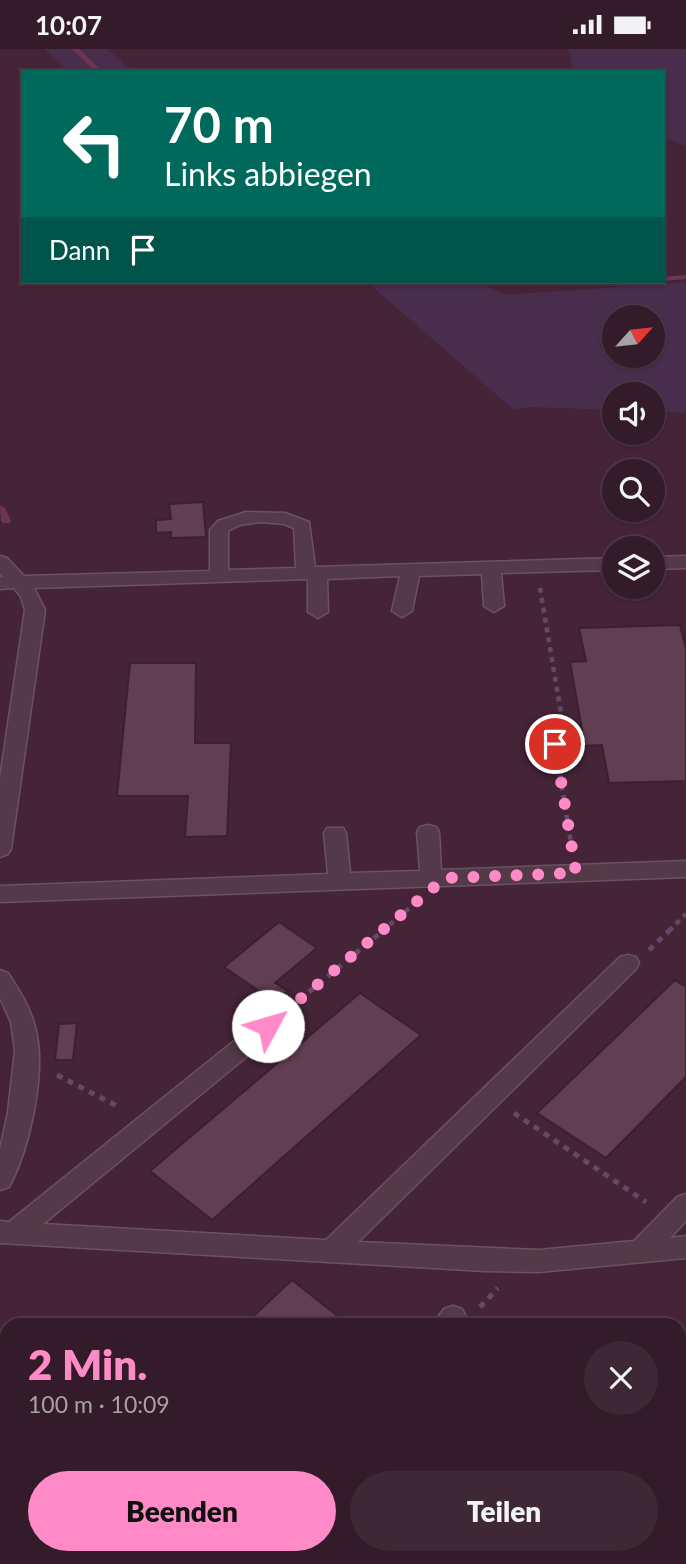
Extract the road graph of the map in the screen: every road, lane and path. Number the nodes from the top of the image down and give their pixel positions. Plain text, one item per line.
1 (0, 562) edge
2 (686, 562) edge
3 (665, 563) edge
4 (602, 564) edge
5 (537, 566) junction
6 (491, 568) junction
7 (411, 570) junction
8 (312, 573) junction
9 (219, 576) junction
10 (10, 582) edge
11 (494, 606) dead end
12 (402, 611) dead end
13 (318, 612) dead end
14 (428, 832) dead end
15 (335, 833) dead end
16 (0, 849) edge
17 (686, 869) edge
18 (576, 873) junction
19 (438, 878) junction
20 (340, 882) junction
21 (0, 894) edge
22 (686, 914) edge
23 (628, 963) joint
24 (0, 979) edge
25 (288, 1010) joint
26 (23, 1073) junction
27 (490, 1097) junction
28 (149, 1123) junction
29 (0, 1180) edge
30 (679, 1212) edge
31 (8, 1232) edge
32 (686, 1247) edge
33 (331, 1251) junction
34 (641, 1251) junction
35 (526, 1261) junction
36 (465, 1318) edge

1 - 10 lane
2 - 3 lane
4 - 5 lane
5 - 6 lane
5 - 18 path
6 - 7 lane
6 - 11 lane
7 - 8 lane
7 - 12 lane
8 - 9 lane
8 - 9 lane
8 - 13 lane
9 - 10 lane
10 - 16 lane
14 - 19 lane
15 - 20 lane
17 - 18 lane
18 - 19 lane
19 - 20 lane
19 - 25 path
20 - 21 lane
22 - 23 path
23 - 27 lane
24 - 26 lane
25 - 28 lane
26 - 28 path
26 - 29 lane
27 - 30 path
27 - 33 lane
28 - 31 lane
30 - 34 lane
31 - 33 lane
32 - 34 lane
33 - 35 lane
34 - 35 lane
35 - 36 path

